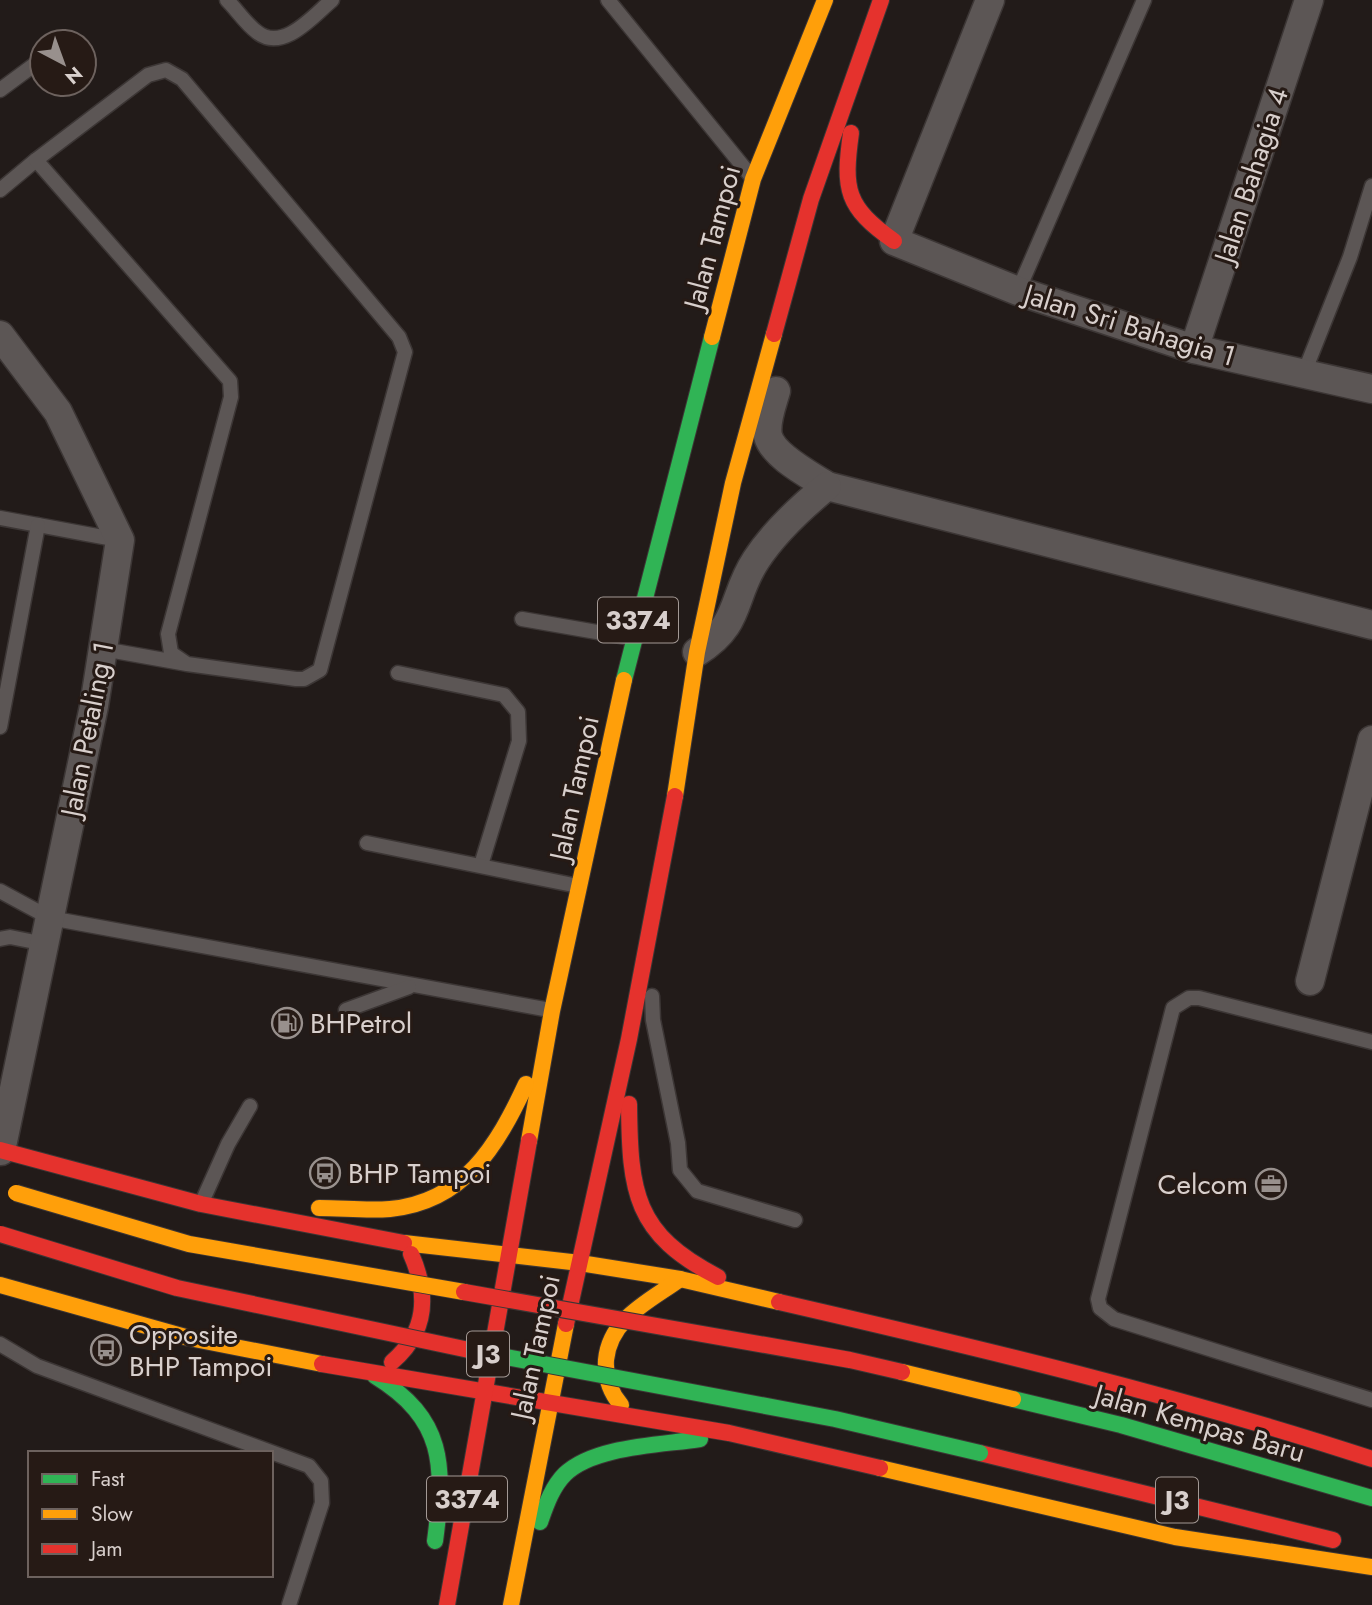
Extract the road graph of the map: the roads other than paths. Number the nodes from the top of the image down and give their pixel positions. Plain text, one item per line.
1 (227, 0) edge
2 (331, 0) edge
3 (608, 0) edge
4 (825, 0) edge
5 (881, 0) edge
6 (990, 0) edge
7 (1144, 0) edge
8 (1309, 0) edge
9 (871, 24) junction
10 (28, 70) edge
11 (0, 90) edge
12 (36, 160) junction
13 (752, 179) junction
14 (1372, 186) edge
15 (0, 190) edge
16 (811, 199) junction
17 (894, 241) junction
18 (1018, 291) junction
19 (0, 335) edge
20 (1194, 349) junction
21 (1304, 373) junction
22 (1372, 389) edge
23 (827, 486) junction
24 (0, 518) edge
25 (38, 524) junction
26 (120, 540) junction
27 (522, 619) dead end
28 (1372, 625) edge
29 (168, 635) junction
30 (633, 638) junction
31 (103, 649) junction
32 (696, 652) junction
33 (146, 657) junction
34 (187, 664) junction
35 (398, 673) dead end
36 (0, 727) edge
37 (1372, 740) edge
38 (367, 843) dead end
39 (481, 865) junction
40 (660, 866) junction
41 (580, 886) junction
42 (0, 891) edge
43 (47, 931) junction
44 (0, 939) edge
45 (1310, 981) dead end
46 (410, 987) junction
47 (346, 1010) dead end
48 (552, 1010) junction
49 (547, 1037) junction
50 (629, 1039) junction
51 (1372, 1042) edge
52 (250, 1106) dead end
53 (1, 1151) edge
54 (0, 1187) edge
55 (201, 1204) junction
56 (226, 1208) junction
57 (795, 1220) dead end
58 (0, 1234) edge
59 (405, 1243) junction
60 (511, 1255) junction
61 (580, 1263) junction
62 (680, 1279) junction
63 (0, 1285) edge
64 (771, 1300) junction
65 (0, 1344) edge
66 (372, 1374) junction
67 (487, 1392) junction
68 (1372, 1400) edge
69 (550, 1405) junction
70 (637, 1419) junction
71 (729, 1433) junction
72 (268, 1451) edge
73 (273, 1453) edge
74 (1372, 1459) edge
75 (1372, 1498) edge
76 (1345, 1543) dead end
77 (433, 1551) dead end
78 (1372, 1567) edge
79 (289, 1605) edge
80 (447, 1605) edge
81 (511, 1605) edge
82 (517, 1605) edge

1 - 2 lane
3 - 13 lane
4 - 13 main road, Jalan Tampoi / 3374
5 - 9 main road, Jalan Tampoi / 3374
6 - 17 street
7 - 18 lane
8 - 20 street, Jalan Bahagia 4
9 - 16 main road, Jalan Tampoi / 3374
9 - 17 main road
10 - 11 lane
12 - 15 lane
12 - 29 lane
12 - 34 lane
13 - 30 main road, Jalan Tampoi / 3374
14 - 21 lane
16 - 23 street
16 - 32 main road, Jalan Tampoi / 3374
17 - 18 street, Jalan Sri Bahagia 1
18 - 20 street, Jalan Sri Bahagia 1
19 - 26 street
20 - 21 street, Jalan Sri Bahagia 1
21 - 22 street, Jalan Sri Bahagia 1
23 - 28 street
23 - 32 street
24 - 25 lane
25 - 26 lane
25 - 36 lane
26 - 31 street, Jalan Petaling 1
27 - 30 lane
29 - 33 lane
29 - 34 lane
30 - 41 main road, Jalan Tampoi / 3374
31 - 33 lane
31 - 43 street, Jalan Petaling 1
32 - 40 main road, Jalan Tampoi / 3374
33 - 34 lane
35 - 39 lane
37 - 45 street
38 - 39 lane
39 - 41 lane
40 - 50 main road, Jalan Tampoi / 3374
40 - 57 lane
41 - 48 main road, Jalan Tampoi / 3374
42 - 43 lane
43 - 44 lane
43 - 46 lane
43 - 53 street, Jalan Petaling 1
46 - 47 lane
46 - 48 lane
48 - 49 main road, Jalan Tampoi / 3374
49 - 56 main road
49 - 60 main road, Jalan Tampoi / 3374
50 - 61 main road, Jalan Tampoi / 3374
50 - 64 main road
51 - 68 lane
52 - 55 lane
53 - 55 main road
54 - 75 main road, Jalan Kempas Baru / J3, bridge
55 - 56 main road
56 - 59 main road
58 - 76 main road, J3, bridge
59 - 60 main road
59 - 66 main road
60 - 61 main road
60 - 67 main road, Jalan Tampoi / 3374
61 - 62 main road
61 - 69 main road, Jalan Tampoi / 3374
62 - 64 main road
62 - 70 main road
63 - 66 main road
64 - 74 main road
65 - 72 lane
66 - 67 main road
66 - 77 main road
67 - 69 main road
67 - 80 main road, Jalan Tampoi / 3374
69 - 70 main road
69 - 81 main road, Jalan Tampoi / 3374
70 - 71 main road
71 - 78 main road
71 - 82 main road
73 - 79 lane

